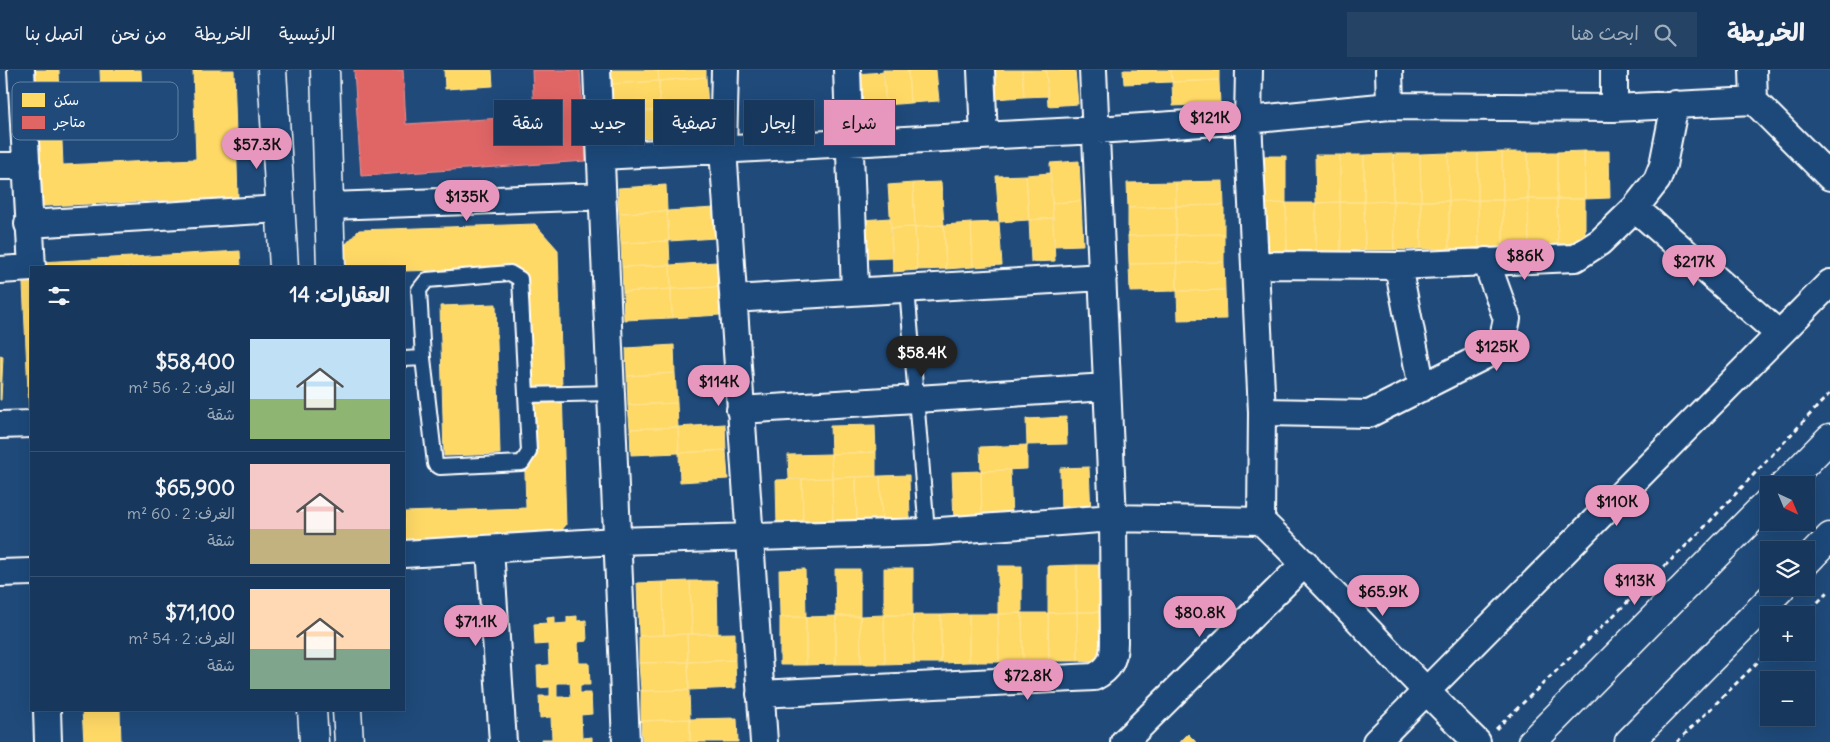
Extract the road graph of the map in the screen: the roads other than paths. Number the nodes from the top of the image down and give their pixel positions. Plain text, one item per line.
1 (272, 70) edge
2 (326, 70) edge
3 (596, 70) edge
4 (725, 70) edge
5 (846, 70) edge
6 (981, 70) edge
7 (1093, 70) edge
8 (1249, 70) edge
9 (1389, 70) edge
10 (1614, 70) edge
11 (1753, 70) edge
12 (847, 100) edge
13 (1754, 101) junction
14 (1675, 104) junction
15 (1390, 106) junction
16 (1614, 108) junction
17 (1248, 120) junction
18 (1097, 130) junction
19 (984, 136) junction
20 (25, 140) edge
21 (895, 141) edge
22 (824, 144) edge
23 (848, 145) edge
24 (723, 149) junction
25 (601, 156) junction
26 (0, 166) edge
27 (27, 166) junction
28 (1830, 177) edge
29 (602, 196) junction
30 (330, 206) junction
31 (1635, 208) junction
32 (280, 209) junction
33 (28, 224) junction
34 (1486, 261) junction
35 (1255, 265) junction
36 (32, 266) edge
37 (284, 266) edge
38 (331, 266) edge
39 (1398, 266) junction
40 (30, 268) edge
41 (0, 270) edge
42 (1103, 277) junction
43 (1830, 283) edge
44 (907, 288) junction
45 (855, 291) junction
46 (733, 299) junction
47 (1779, 334) junction
48 (423, 358) junction
49 (405, 359) edge
50 (1107, 387) junction
51 (1422, 388) junction
52 (610, 393) junction
53 (527, 395) junction
54 (917, 399) junction
55 (740, 410) junction
56 (1262, 412) junction
57 (30, 424) edge
58 (0, 425) edge
59 (1830, 438) edge
60 (1793, 476) edge
61 (1760, 510) edge
62 (1113, 518) junction
63 (1261, 521) junction
64 (927, 532) junction
65 (749, 537) junction
66 (1830, 537) edge
67 (616, 541) junction
68 (490, 550) junction
69 (1815, 553) edge
70 (405, 554) edge
71 (1305, 564) junction
72 (30, 572) edge
73 (0, 573) edge
74 (1773, 596) edge
75 (1426, 692) junction
76 (760, 694) junction
77 (47, 711) edge
78 (312, 711) edge
79 (347, 711) edge
80 (1483, 739) edge
81 (48, 742) edge
82 (314, 742) edge
83 (348, 742) edge
84 (502, 742) edge
85 (626, 742) edge
86 (764, 742) edge
87 (1124, 742) edge
88 (1376, 742) edge
89 (1532, 742) edge
90 (1629, 742) edge

1 - 32 main road
2 - 30 main road
3 - 25 street
4 - 24 street
5 - 12 street
6 - 19 street
7 - 18 street
8 - 17 street
9 - 15 street
10 - 16 street
11 - 13 street
13 - 14 street
13 - 28 street
14 - 16 street
14 - 31 street
15 - 16 street
15 - 17 street
17 - 18 street
17 - 35 street
18 - 19 street
18 - 42 street
19 - 21 street
20 - 27 street
22 - 24 street
23 - 45 street
24 - 25 street
24 - 46 street
25 - 29 street
26 - 27 street
27 - 33 street
29 - 30 street
29 - 52 street
30 - 38 main road
31 - 34 street
31 - 47 street
32 - 33 street
32 - 37 main road
33 - 36 street
34 - 39 street
34 - 51 street
35 - 39 street
35 - 56 street
39 - 51 street
40 - 41 street
42 - 44 street
42 - 50 street
43 - 47 street
44 - 45 street
44 - 54 lane
45 - 46 street
46 - 55 street
47 - 75 street
48 - 49 lane
48 - 53 lane
48 - 53 lane
50 - 54 street
50 - 62 street
51 - 56 street
52 - 53 lane
52 - 67 street
54 - 55 street
54 - 64 lane
55 - 65 street
56 - 63 street
57 - 58 street
59 - 60 main road
61 - 89 main road
62 - 63 street
62 - 64 street
62 - 76 street
63 - 71 street
64 - 65 street
65 - 67 street
65 - 76 street
66 - 69 main road
67 - 68 street
67 - 85 street
68 - 70 street
68 - 84 street
71 - 75 street
71 - 87 street
72 - 73 street
74 - 90 main road
75 - 80 street
75 - 88 street
76 - 86 street
77 - 81 street
78 - 82 main road
79 - 83 main road

